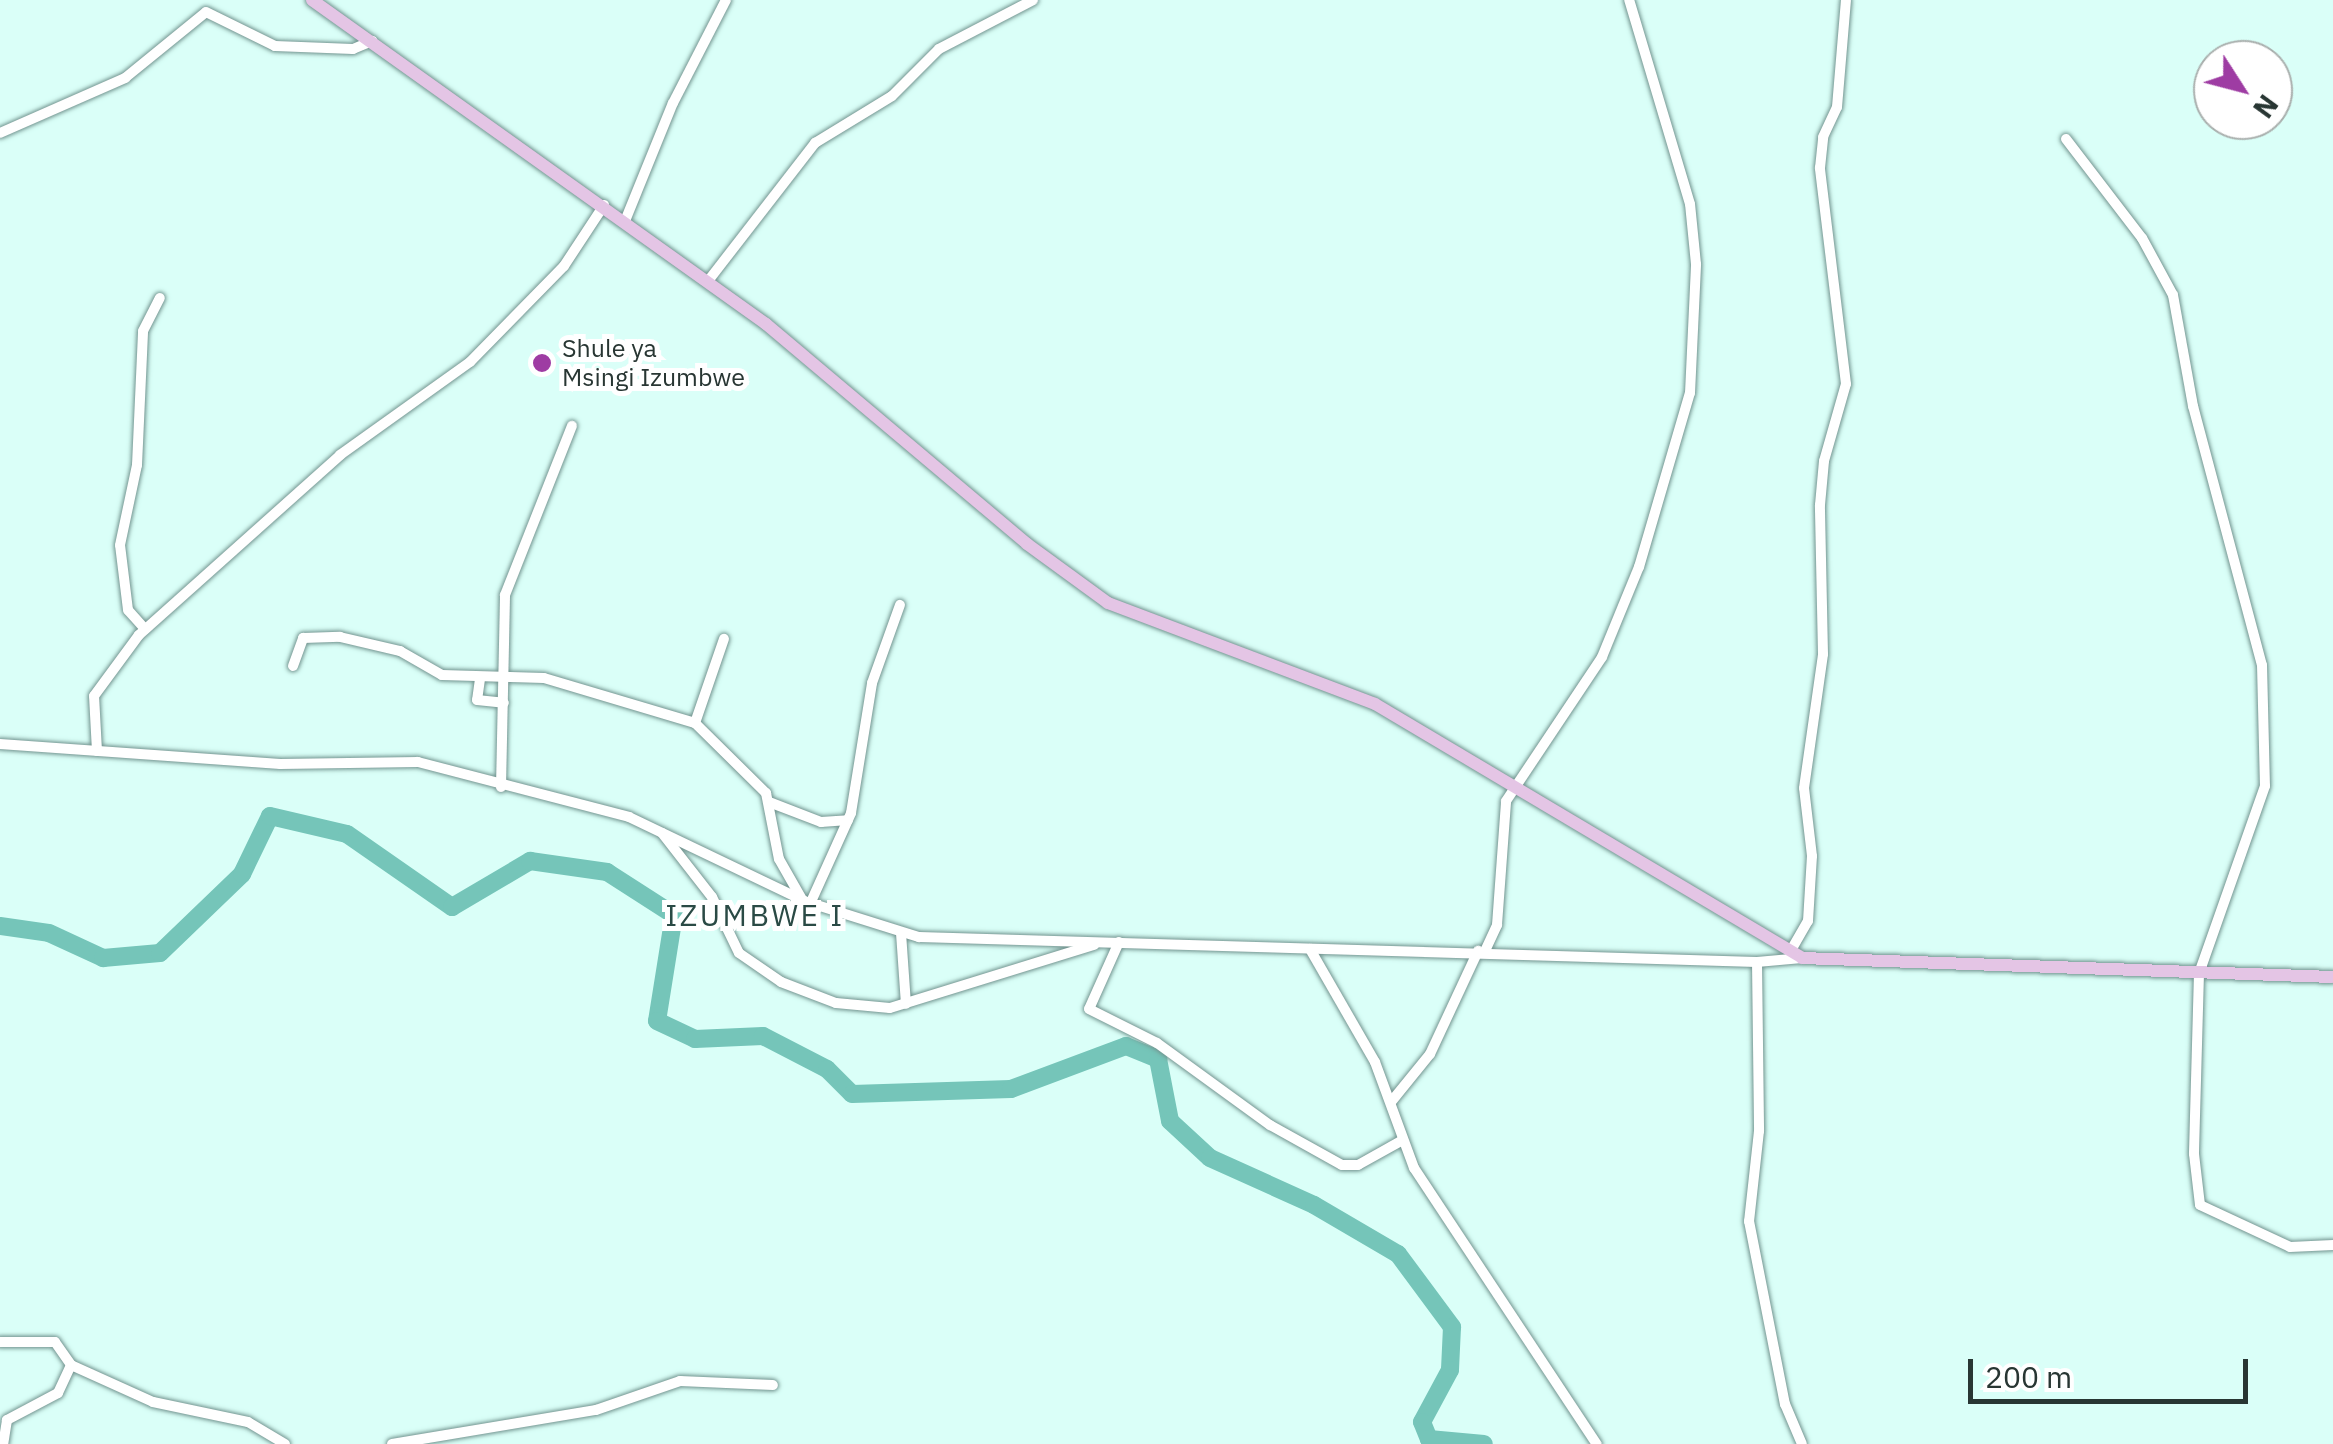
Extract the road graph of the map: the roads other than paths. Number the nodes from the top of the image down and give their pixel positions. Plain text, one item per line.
1 (312, 0) edge
2 (726, 0) edge
3 (1034, 0) edge
4 (1629, 0) edge
5 (1846, 0) edge
6 (372, 42) junction
7 (0, 133) edge
8 (2066, 140) dead end
9 (604, 205) junction
10 (625, 220) junction
11 (708, 281) junction
12 (160, 298) dead end
13 (572, 426) dead end
14 (900, 604) dead end
15 (145, 629) junction
16 (724, 638) dead end
17 (294, 666) dead end
18 (504, 678) junction
19 (480, 680) junction
20 (504, 702) junction
21 (694, 723) junction
22 (0, 744) edge
23 (96, 751) junction
24 (1513, 786) junction
25 (500, 788) junction
26 (770, 802) junction
27 (848, 820) junction
28 (658, 829) junction
29 (807, 902) junction
30 (900, 932) junction
31 (1119, 942) junction
32 (1098, 943) junction
33 (1310, 949) junction
34 (1482, 951) junction
35 (1796, 955) junction
36 (1757, 962) junction
37 (2199, 973) junction
38 (2333, 977) edge
39 (906, 1004) junction
40 (1391, 1102) junction
41 (1403, 1140) junction
42 (2333, 1244) edge
43 (0, 1342) edge
44 (71, 1366) junction
45 (773, 1385) dead end
46 (4, 1444) edge
47 (286, 1444) edge
48 (392, 1444) edge
49 (1597, 1444) edge
50 (1802, 1444) edge

1 - 6 main road
2 - 10 street
3 - 11 street
4 - 24 street
5 - 35 street
6 - 7 street
6 - 9 main road
8 - 37 street
9 - 10 main road
9 - 15 street
10 - 11 main road
11 - 24 main road
12 - 15 street
13 - 18 street
14 - 27 street
15 - 23 street
16 - 21 street
17 - 19 street
18 - 19 street
18 - 20 street
18 - 21 street
19 - 20 street
20 - 25 street
21 - 26 street
22 - 23 street
23 - 25 street
24 - 34 street
24 - 35 main road
25 - 28 street
26 - 27 street
26 - 29 street
27 - 29 street
28 - 29 street
28 - 39 street
29 - 30 street
30 - 32 street
30 - 39 street
31 - 32 street
31 - 33 street
31 - 41 street
32 - 39 street
33 - 34 street
33 - 40 street
34 - 36 street
34 - 40 street
35 - 36 street
35 - 37 main road
36 - 50 street
37 - 38 main road
37 - 42 street
40 - 41 street
41 - 49 street
43 - 44 street
44 - 46 street
44 - 47 street
45 - 48 street

